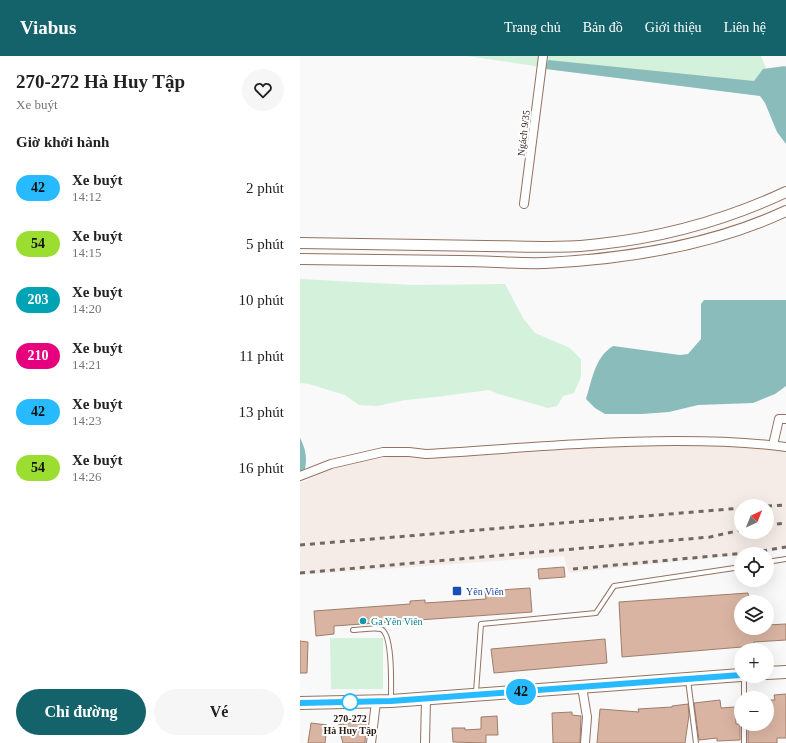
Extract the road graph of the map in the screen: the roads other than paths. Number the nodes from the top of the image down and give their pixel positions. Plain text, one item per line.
1 (542, 60) edge
2 (786, 192) edge
3 (524, 204) dead end
4 (786, 211) edge
5 (739, 212) junction
6 (744, 228) junction
7 (300, 243) edge
8 (300, 259) edge
9 (786, 419) edge
10 (773, 445) junction
11 (786, 447) edge
12 (300, 476) edge
13 (786, 559) edge
14 (774, 561) edge
15 (734, 568) edge
16 (353, 630) dead end
17 (786, 672) edge
18 (774, 673) edge
19 (734, 676) edge
20 (688, 679) junction
21 (582, 687) junction
22 (475, 695) junction
23 (426, 698) junction
24 (391, 701) junction
25 (376, 702) junction
26 (300, 703) edge
27 (744, 731) edge
28 (371, 743) edge
29 (425, 743) edge
30 (585, 743) edge
31 (696, 743) edge
32 (744, 743) edge

1 - 3 street, Ngách 9/35
2 - 5 street
4 - 6 street
5 - 6 street
5 - 7 street
6 - 8 street
9 - 10 street
10 - 11 street
10 - 12 street
13 - 14 lane
15 - 22 lane
16 - 24 lane
17 - 18 main road
19 - 20 main road
20 - 21 main road
20 - 31 lane
21 - 22 main road
21 - 30 street
22 - 23 main road
23 - 24 main road
23 - 29 street
24 - 25 main road
25 - 26 main road
25 - 28 street
27 - 32 lane

